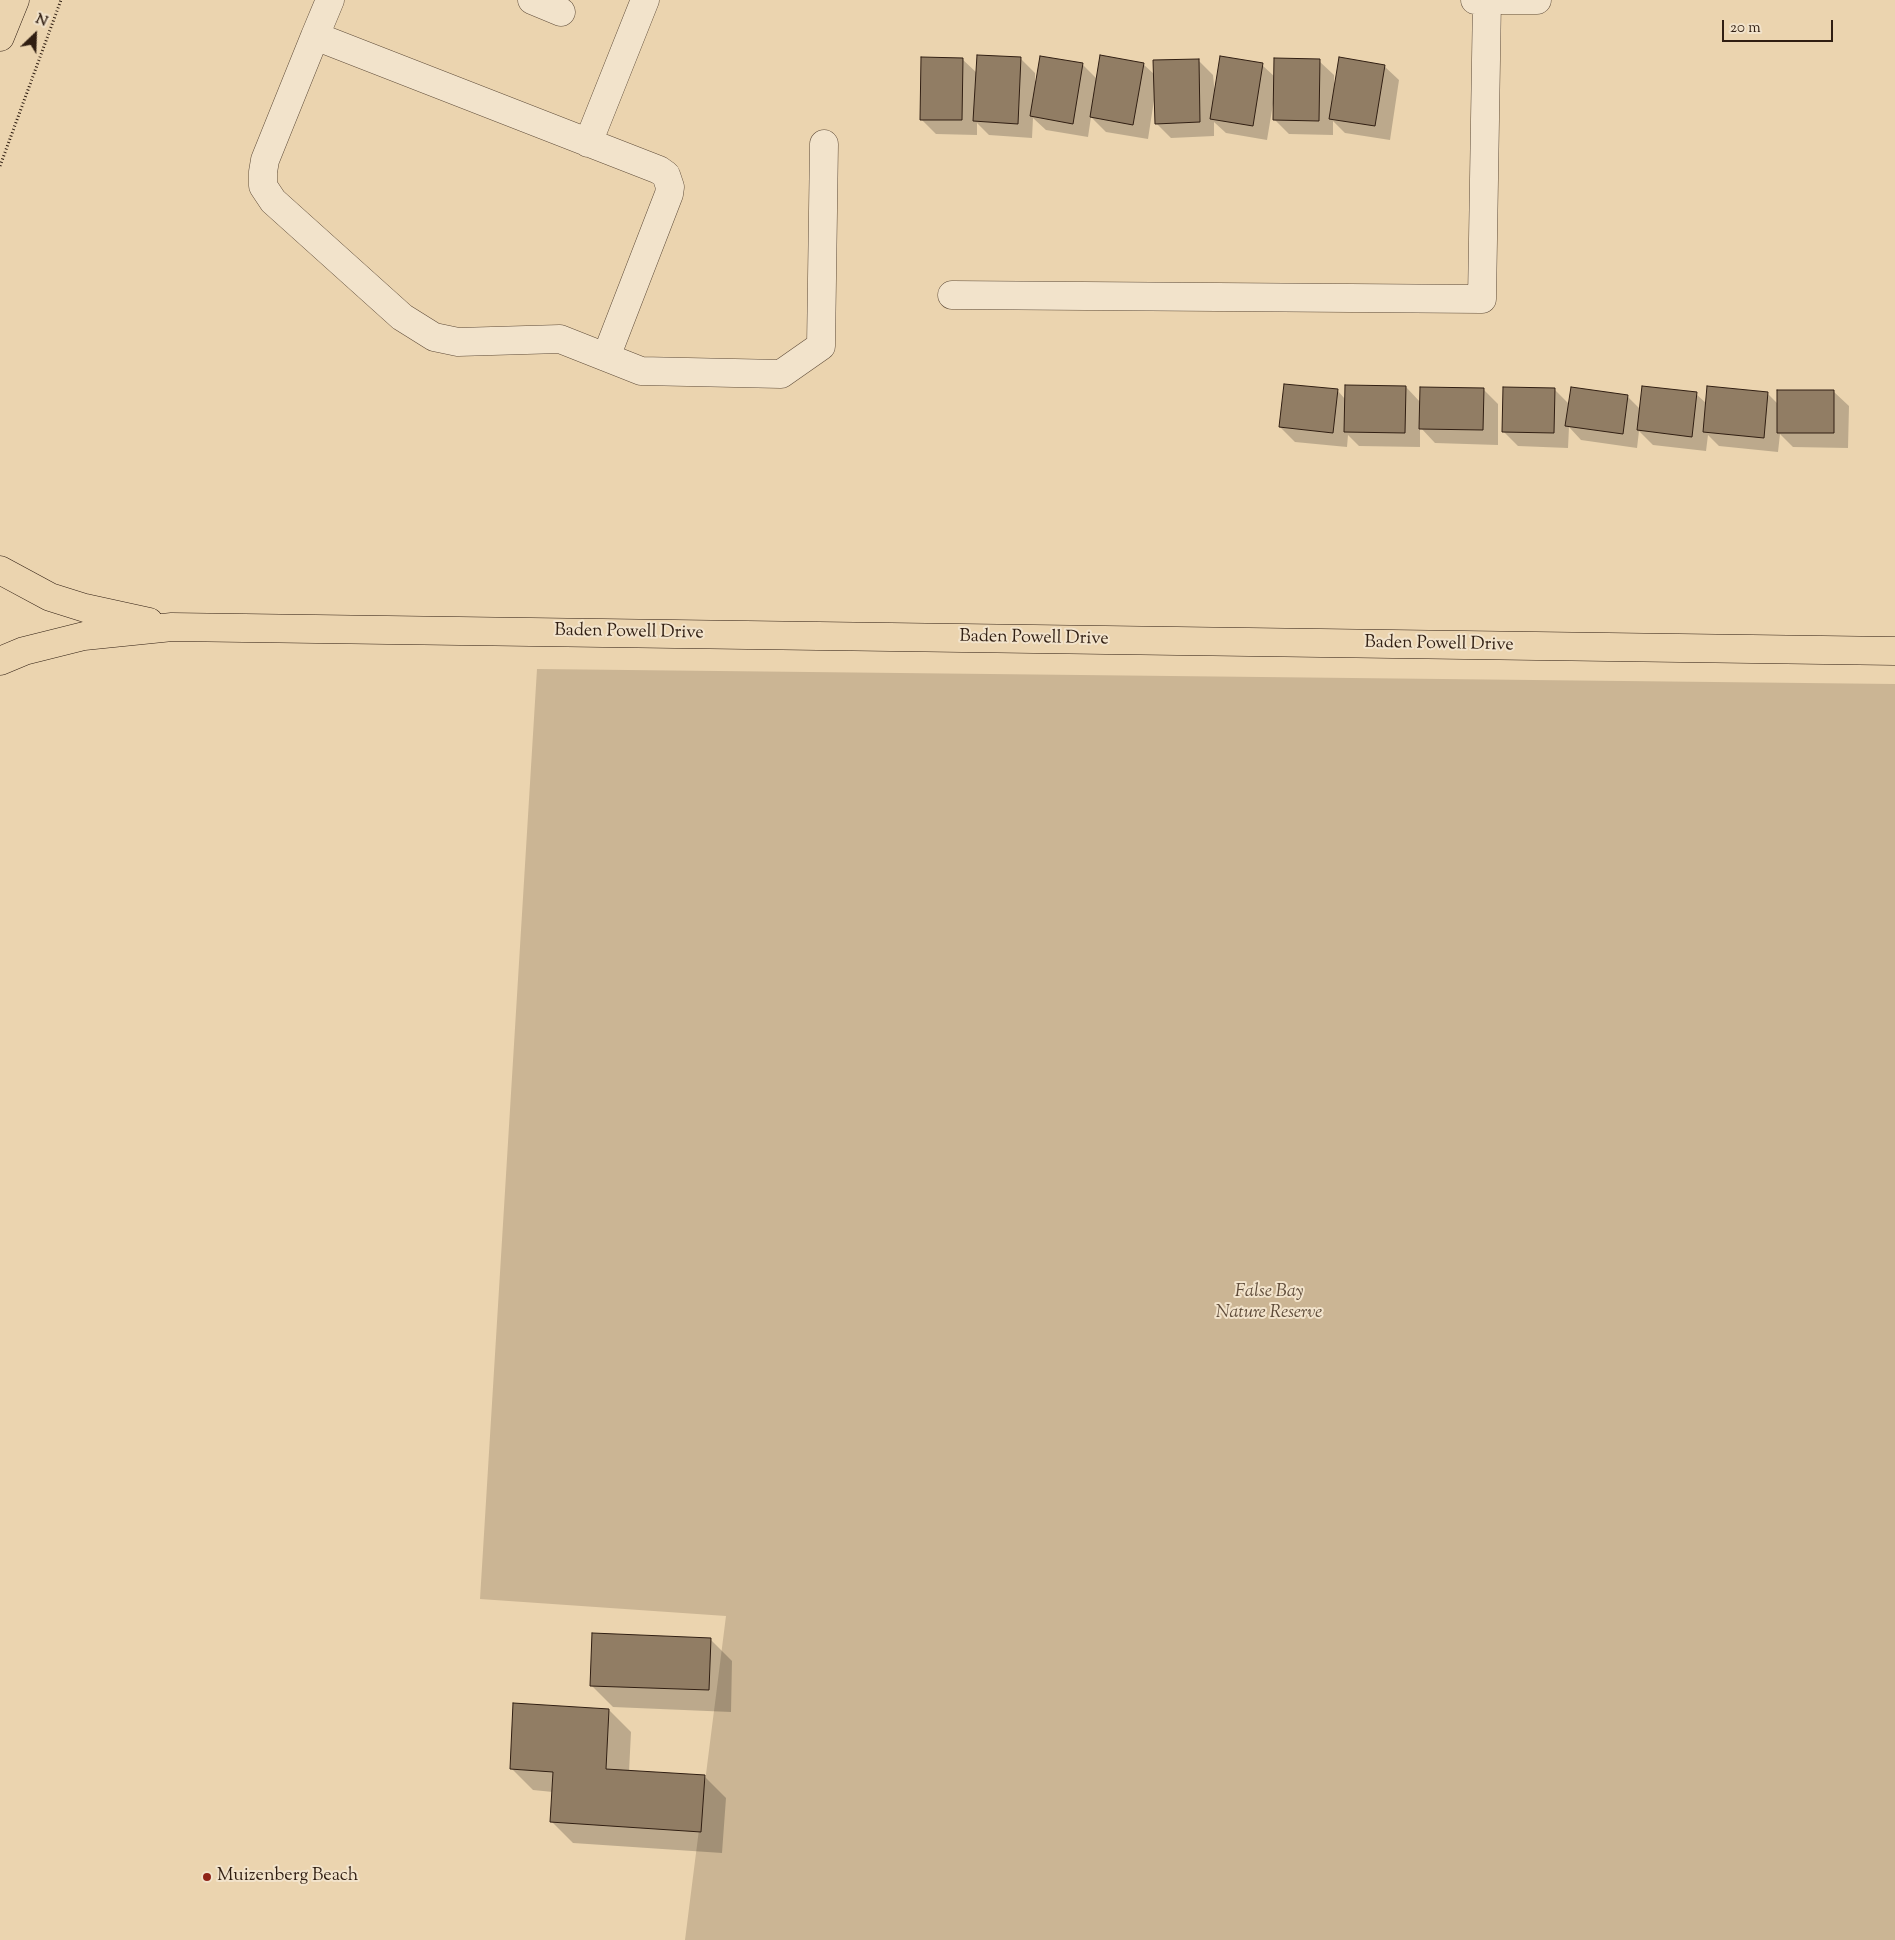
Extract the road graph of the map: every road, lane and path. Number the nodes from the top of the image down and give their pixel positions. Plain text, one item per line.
1 (15, 0) edge
2 (61, 0) edge
3 (330, 0) edge
4 (532, 0) edge
5 (644, 0) edge
6 (1475, 0) edge
7 (1487, 0) edge
8 (1537, 0) edge
9 (561, 12) dead end
10 (315, 36) junction
11 (0, 37) edge
12 (588, 143) junction
13 (824, 144) dead end
14 (0, 166) edge
15 (952, 295) dead end
16 (606, 357) junction
17 (0, 570) edge
18 (172, 627) junction
19 (1895, 651) edge
20 (0, 661) edge

1 - 11 main road
2 - 14 path
3 - 10 lane
4 - 9 lane
5 - 12 lane
6 - 7 lane
7 - 8 lane
7 - 15 lane
10 - 12 lane
10 - 16 lane
12 - 16 lane
13 - 16 lane
17 - 18 main road, Baden Powell Drive
18 - 19 main road, Baden Powell Drive
18 - 20 main road, Baden Powell Drive

